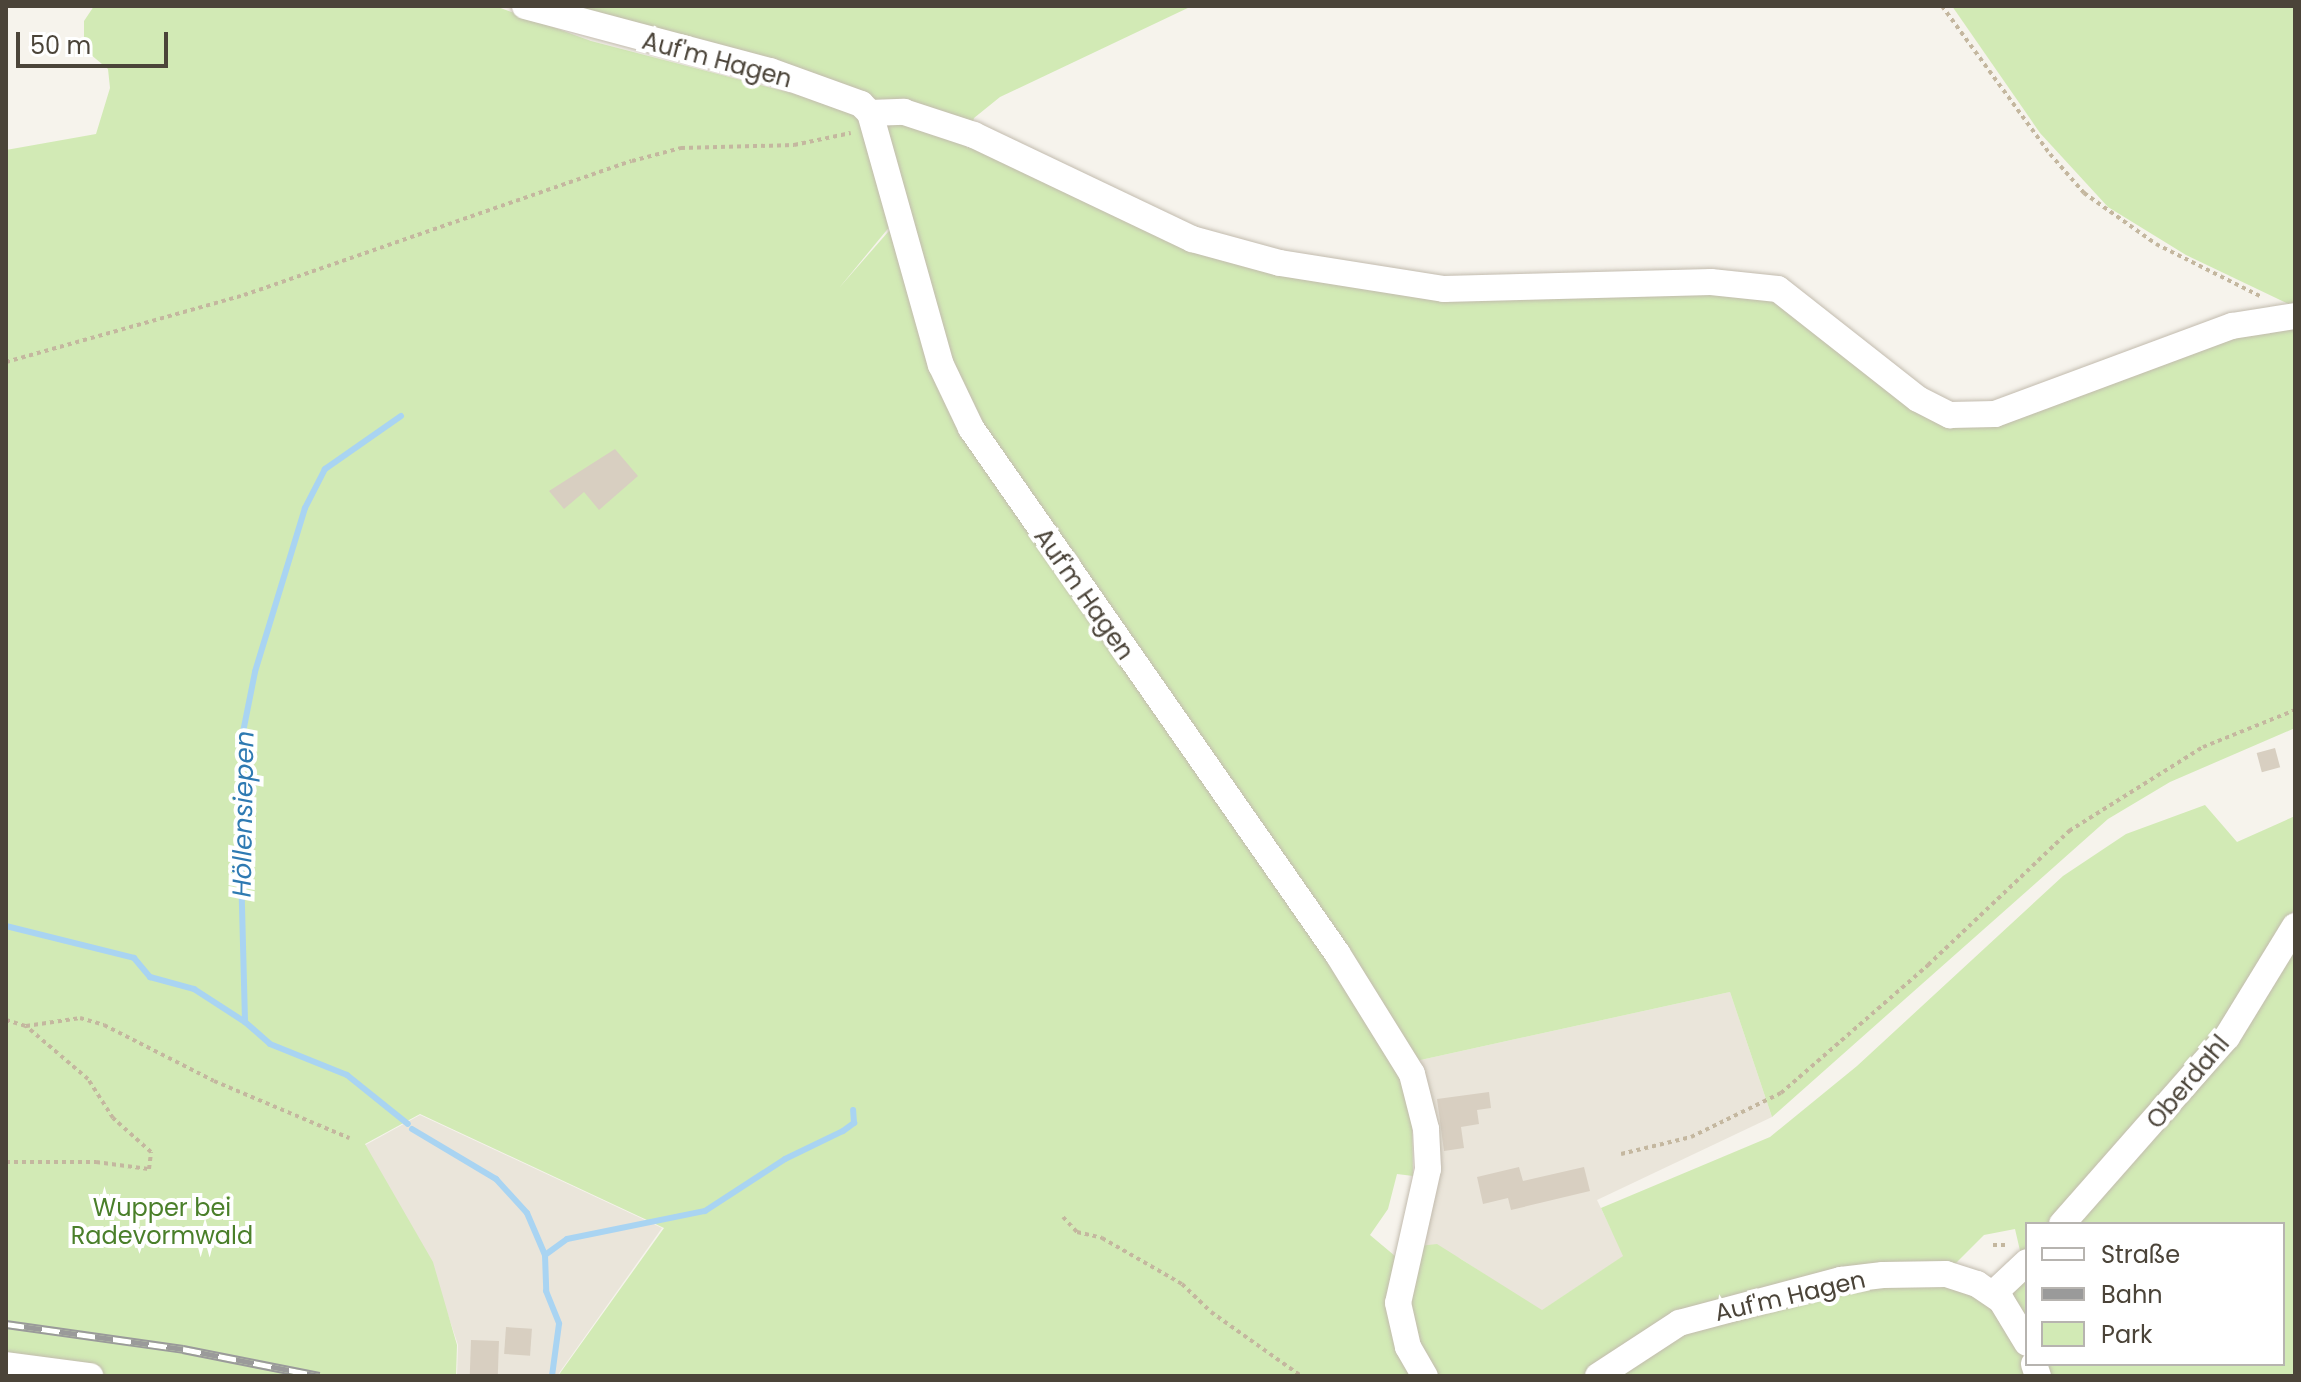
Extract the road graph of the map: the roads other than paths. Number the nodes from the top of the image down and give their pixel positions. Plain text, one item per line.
1 (525, 6) edge
2 (872, 121) junction
3 (2295, 316) edge
4 (2295, 926) edge
5 (2064, 1222) edge
6 (2018, 1254) edge
7 (1994, 1293) junction
8 (2025, 1340) edge
9 (6, 1365) edge
10 (90, 1376) edge
11 (1425, 1376) edge
12 (1598, 1376) edge

1 - 2 street, Auf'm Hagen
2 - 3 street
2 - 11 street, Auf'm Hagen
4 - 5 street, Oberdahl
6 - 7 street
7 - 8 street
7 - 12 street, Auf'm Hagen
9 - 10 street

